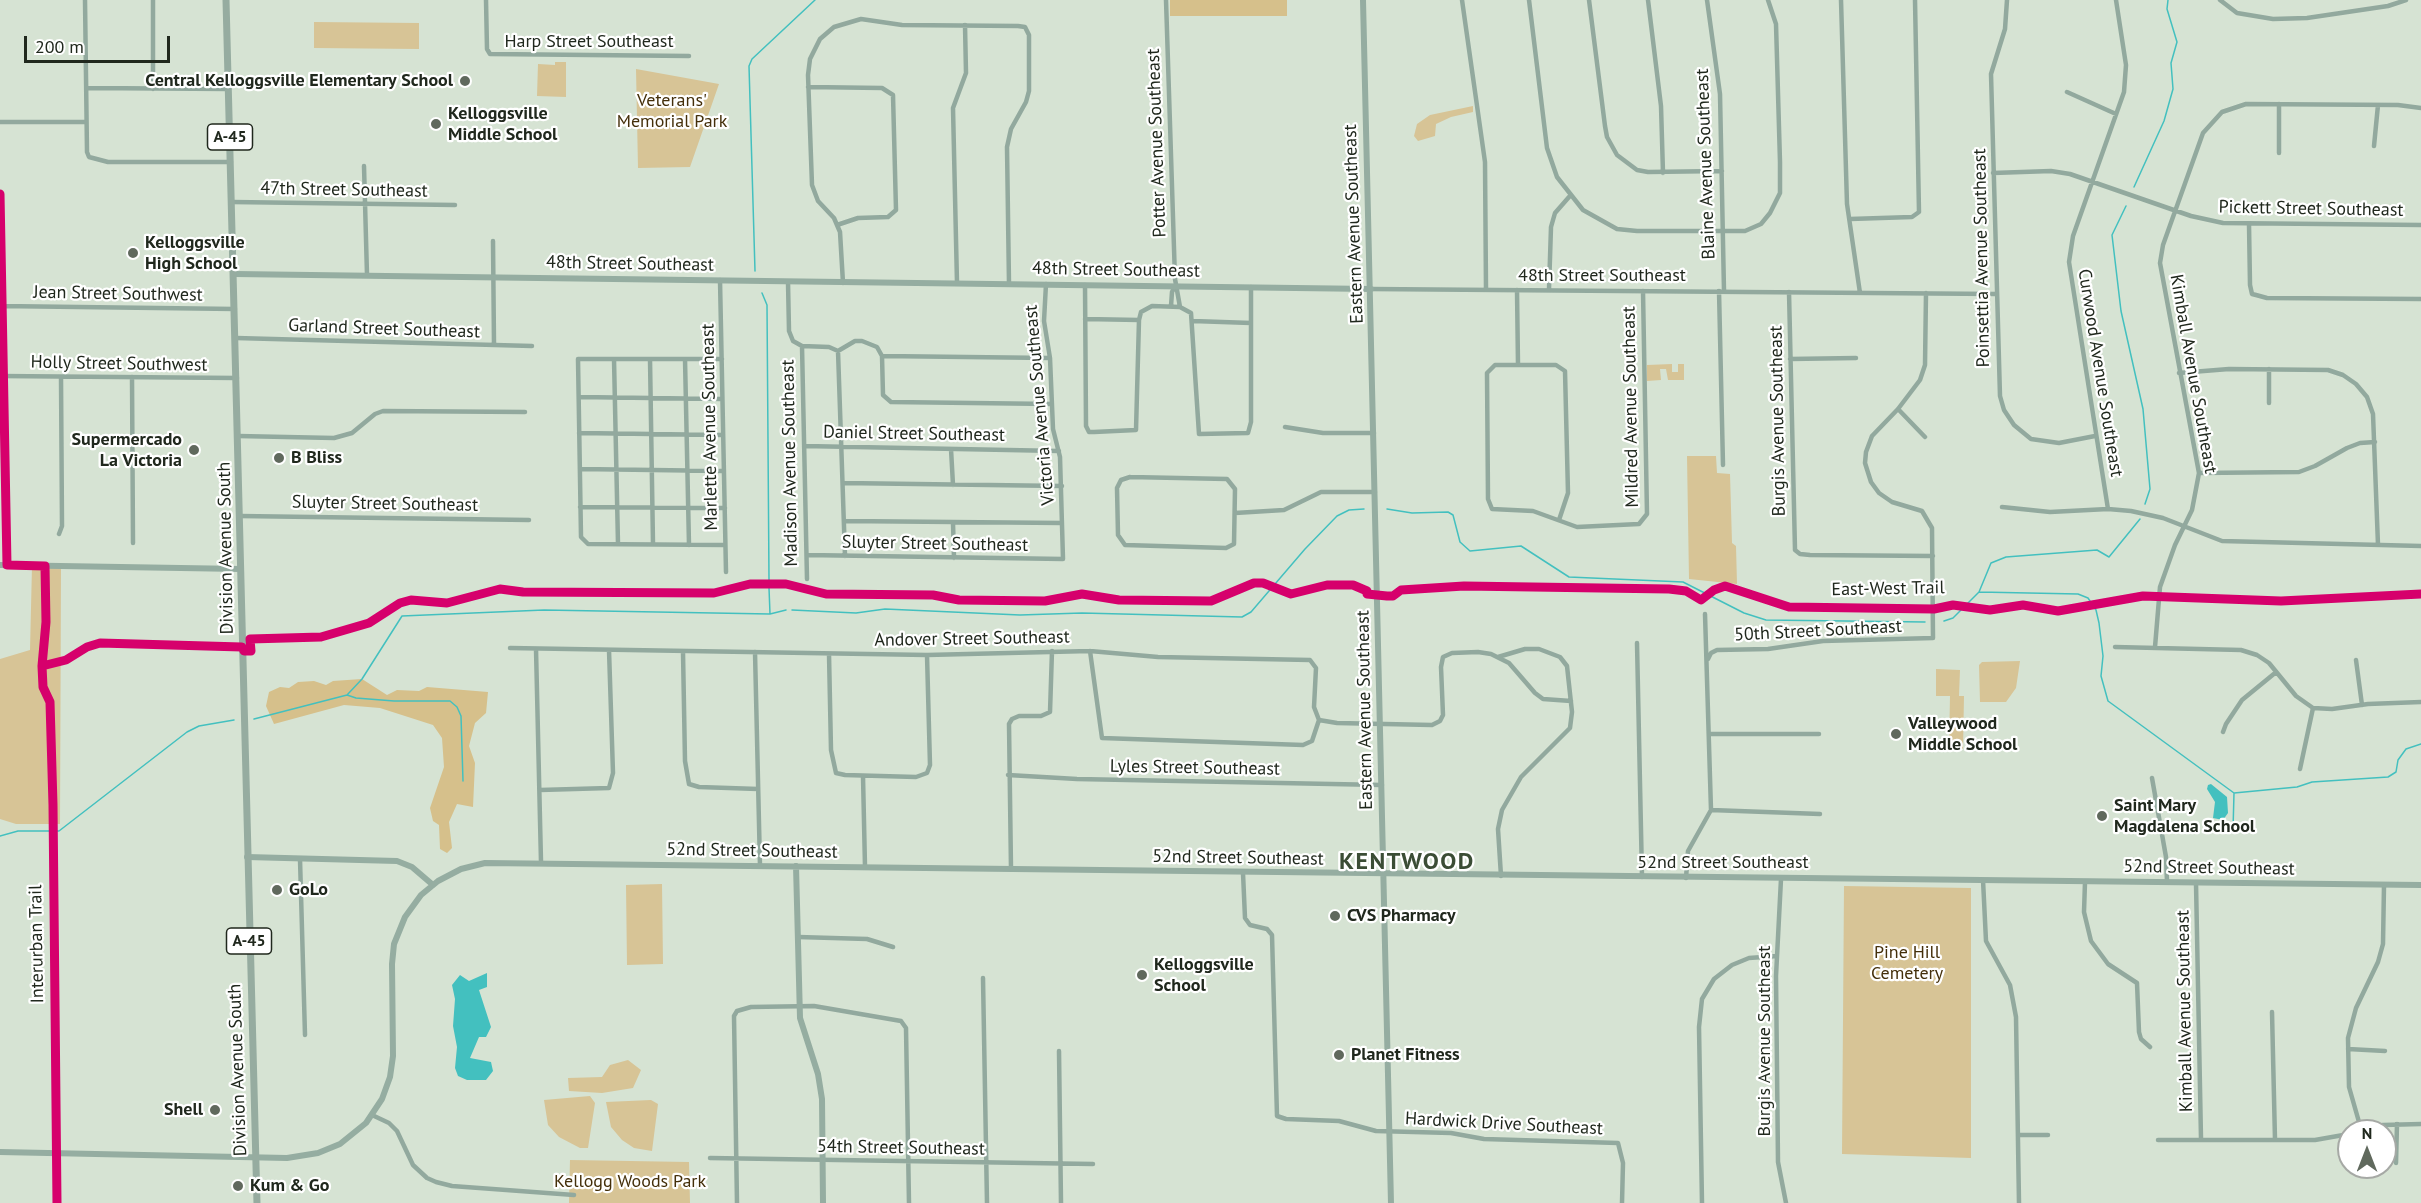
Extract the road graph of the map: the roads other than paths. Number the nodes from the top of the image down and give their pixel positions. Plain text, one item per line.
1 (85, 0) edge
2 (153, 0) edge
3 (226, 0) edge
4 (486, 0) edge
5 (1166, 0) edge
6 (1363, 0) edge
7 (1462, 0) edge
8 (1529, 0) edge
9 (1589, 0) edge
10 (1648, 0) edge
11 (1707, 0) edge
12 (1768, 0) edge
13 (1841, 0) edge
14 (1915, 0) edge
15 (2007, 0) edge
16 (2116, 0) edge
17 (2220, 0) edge
18 (2406, 0) edge
19 (965, 25) junction
20 (689, 56) dead end
21 (808, 87) junction
22 (87, 88) junction
23 (153, 89) junction
24 (229, 89) junction
25 (2067, 92) dead end
26 (2279, 104) junction
27 (2378, 105) junction
28 (2421, 108) edge
29 (2116, 114) junction
30 (0, 122) edge
31 (86, 122) junction
32 (2374, 146) dead end
33 (2279, 153) dead end
34 (231, 162) junction
35 (364, 166) dead end
36 (1722, 171) junction
37 (1663, 173) junction
38 (1993, 173) junction
39 (2092, 181) junction
40 (0, 194) edge
41 (1569, 196) junction
42 (232, 202) junction
43 (364, 204) junction
44 (455, 205) dead end
45 (2175, 211) junction
46 (1850, 219) junction
47 (2249, 224) junction
48 (837, 225) junction
49 (2421, 225) edge
50 (1723, 230) junction
51 (1, 233) edge
52 (493, 241) dead end
53 (235, 274) junction
54 (366, 275) junction
55 (493, 277) junction
56 (720, 280) junction
57 (788, 282) junction
58 (843, 283) junction
59 (957, 283) junction
60 (1009, 284) junction
61 (1046, 284) junction
62 (1085, 285) junction
63 (1175, 286) junction
64 (1251, 287) junction
65 (1371, 289) junction
66 (1549, 289) junction
67 (1486, 290) junction
68 (1517, 290) junction
69 (1643, 291) junction
70 (1722, 291) junction
71 (1789, 292) junction
72 (1860, 292) junction
73 (1926, 293) junction
74 (1996, 294) junction
75 (2421, 299) edge
76 (2, 306) edge
77 (1171, 306) junction
78 (1180, 307) junction
79 (235, 309) junction
80 (1085, 319) junction
81 (1138, 320) junction
82 (1193, 321) junction
83 (1251, 323) junction
84 (236, 338) junction
85 (494, 345) junction
86 (532, 345) dead end
87 (802, 346) junction
88 (838, 351) junction
89 (882, 356) junction
90 (1050, 358) junction
91 (1856, 358) dead end
92 (614, 359) junction
93 (650, 359) junction
94 (1790, 359) junction
95 (685, 360) junction
96 (722, 360) junction
97 (1518, 365) junction
98 (2269, 369) junction
99 (2179, 373) junction
100 (2, 376) edge
101 (61, 377) junction
102 (132, 377) junction
103 (237, 378) junction
104 (579, 397) junction
105 (615, 397) junction
106 (651, 398) junction
107 (686, 398) junction
108 (722, 399) junction
109 (2269, 403) dead end
110 (1052, 404) junction
111 (1898, 409) junction
112 (525, 412) dead end
113 (1285, 427) dead end
114 (579, 433) junction
115 (616, 433) junction
116 (1374, 433) junction
117 (651, 434) junction
118 (687, 434) junction
119 (723, 435) junction
120 (238, 436) junction
121 (2095, 436) junction
122 (1925, 437) dead end
123 (2375, 442) junction
124 (804, 446) junction
125 (842, 446) junction
126 (951, 449) junction
127 (1059, 451) junction
128 (1723, 465) dead end
129 (580, 470) junction
130 (616, 470) junction
131 (652, 470) junction
132 (687, 471) junction
133 (724, 471) junction
134 (2199, 473) junction
135 (843, 483) junction
136 (953, 485) junction
137 (1062, 486) junction
138 (1375, 492) junction
139 (580, 507) junction
140 (617, 507) junction
141 (652, 507) junction
142 (2002, 507) dead end
143 (688, 508) junction
144 (725, 508) junction
145 (2108, 509) junction
146 (1235, 513) junction
147 (240, 516) junction
148 (529, 520) dead end
149 (1559, 520) junction
150 (844, 521) junction
151 (953, 522) junction
152 (1062, 523) junction
153 (2184, 527) junction
154 (58, 534) dead end
155 (133, 543) dead end
156 (618, 544) junction
157 (653, 544) junction
158 (689, 545) junction
159 (726, 545) junction
160 (2378, 545) junction
161 (2421, 546) edge
162 (807, 555) junction
163 (845, 556) junction
164 (1933, 556) junction
165 (954, 558) junction
166 (1063, 560) joint
167 (4, 565) edge
168 (241, 568) junction
169 (726, 572) dead end
170 (807, 579) dead end
171 (1705, 614) dead end
172 (1637, 643) dead end
173 (2115, 646) dead end
174 (2156, 647) junction
175 (510, 648) dead end
176 (536, 649) junction
177 (609, 650) junction
178 (1052, 651) junction
179 (1090, 651) junction
180 (683, 652) junction
181 (755, 652) junction
182 (829, 654) junction
183 (927, 655) junction
184 (1498, 657) junction
185 (1708, 659) junction
186 (2356, 660) dead end
187 (2275, 673) junction
188 (1571, 701) junction
189 (2421, 702) edge
190 (2362, 705) junction
191 (2313, 708) junction
192 (1319, 720) junction
193 (1380, 723) junction
194 (2223, 732) dead end
195 (1710, 734) junction
196 (1819, 734) dead end
197 (2300, 769) dead end
198 (1008, 775) junction
199 (863, 776) junction
200 (2152, 778) dead end
201 (1382, 785) junction
202 (758, 789) junction
203 (540, 790) junction
204 (1711, 810) junction
205 (1820, 813) dead end
206 (247, 857) junction
207 (300, 859) junction
208 (541, 862) junction
209 (760, 866) junction
210 (796, 866) junction
211 (865, 867) junction
212 (1011, 869) junction
213 (1243, 873) junction
214 (1383, 875) junction
215 (1501, 876) junction
216 (1642, 877) junction
217 (1686, 878) junction
218 (1781, 879) junction
219 (1983, 880) junction
220 (2085, 882) junction
221 (2167, 882) junction
222 (2196, 883) junction
223 (433, 885) junction
224 (2384, 885) junction
225 (2421, 885) edge
226 (798, 937) junction
227 (893, 947) dead end
228 (1777, 956) junction
229 (982, 978) dead end
230 (799, 1007) junction
231 (2272, 1012) dead end
232 (305, 1035) dead end
233 (2150, 1047) dead end
234 (2348, 1049) junction
235 (2385, 1051) dead end
236 (1059, 1052) dead end
237 (372, 1115) junction
238 (2356, 1119) edge
239 (2397, 1124) edge
240 (2421, 1124) edge
241 (1389, 1132) junction
242 (2018, 1135) junction
243 (2048, 1135) dead end
244 (2337, 1137) edge
245 (2201, 1139) junction
246 (2158, 1140) dead end
247 (2275, 1140) junction
248 (0, 1152) edge
249 (256, 1157) junction
250 (710, 1158) dead end
251 (736, 1160) junction
252 (822, 1161) junction
253 (908, 1162) junction
254 (986, 1163) junction
255 (1060, 1164) junction
256 (1093, 1164) dead end
257 (574, 1195) dead end
258 (256, 1203) edge
259 (737, 1203) edge
260 (823, 1203) edge
261 (909, 1203) edge
262 (987, 1203) edge
263 (1061, 1203) edge
264 (1391, 1203) edge
265 (1622, 1203) edge
266 (1702, 1203) edge
267 (1786, 1203) edge
268 (2019, 1203) edge

1 - 22 street
2 - 23 street
3 - 24 main road, Division Avenue South / A-45
4 - 20 street, Harp Street Southeast
5 - 63 street, Potter Avenue Southeast
6 - 65 street, Eastern Avenue Southeast
7 - 67 street
8 - 41 street
9 - 37 street
10 - 37 street
11 - 36 street, Blaine Avenue Southeast
12 - 50 street
13 - 46 street
14 - 46 street
15 - 38 street, Poinsettia Avenue Southeast
16 - 29 street, Curwood Avenue Southeast
17 - 18 street
19 - 21 street
19 - 59 street
19 - 60 street
21 - 48 street
21 - 48 street
22 - 23 street
22 - 31 street
23 - 24 street
24 - 34 main road, Division Avenue South / A-45
25 - 29 street
26 - 27 street
26 - 33 street
26 - 45 street, Kimball Avenue Southeast
27 - 28 street
27 - 32 street
29 - 39 street, Curwood Avenue Southeast
30 - 31 street
31 - 34 street
34 - 42 main road, Division Avenue South / A-45
35 - 43 street
36 - 37 street
36 - 50 street, Blaine Avenue Southeast
38 - 39 street, Pickett Street Southeast
38 - 74 street, Poinsettia Avenue Southeast
39 - 45 street, Pickett Street Southeast
39 - 121 street, Curwood Avenue Southeast
40 - 51 street
41 - 50 street
41 - 66 street
42 - 43 street, 47th Street Southeast
42 - 53 main road, Division Avenue South / A-45
43 - 44 street, 47th Street Southeast
43 - 54 street
45 - 47 street, Pickett Street Southeast
45 - 99 street, Kimball Avenue Southeast
46 - 72 street
47 - 49 street, Pickett Street Southeast
47 - 75 street
48 - 58 street
50 - 70 street, Blaine Avenue Southeast
51 - 76 street
52 - 55 street
53 - 54 street, 48th Street Southeast
53 - 79 main road, Division Avenue South / A-45
54 - 55 street, 48th Street Southeast
55 - 56 street, 48th Street Southeast
55 - 85 street
56 - 57 street, 48th Street Southeast
56 - 96 street, Marlette Avenue Southeast
57 - 58 street, 48th Street Southeast
57 - 87 street
58 - 59 street, 48th Street Southeast
59 - 60 street, 48th Street Southeast
60 - 61 street, 48th Street Southeast
61 - 62 street, 48th Street Southeast
61 - 90 street, Victoria Avenue Southeast
62 - 63 street, 48th Street Southeast
62 - 80 street
63 - 64 street, 48th Street Southeast
63 - 77 street, Potter Avenue Southeast
63 - 78 street, Potter Avenue Southeast
64 - 65 street, 48th Street Southeast
64 - 83 street
65 - 67 street, 48th Street Southeast
65 - 116 street, Eastern Avenue Southeast
66 - 68 street, 48th Street Southeast
66 - 69 street, 48th Street Southeast
67 - 68 street, 48th Street Southeast
68 - 97 street
69 - 70 street, 48th Street Southeast
69 - 149 street, Mildred Avenue Southeast
70 - 71 street, 48th Street Southeast
70 - 128 street, Blaine Avenue Southeast
71 - 72 street, 48th Street Southeast
71 - 94 street, Burgis Avenue Southeast
72 - 73 street, 48th Street Southeast
73 - 74 street, 48th Street Southeast
73 - 111 street
74 - 121 street, Poinsettia Avenue Southeast
76 - 79 street, Jean Street Southwest
76 - 100 street
77 - 78 street
77 - 81 street
78 - 82 street
79 - 84 main road, Division Avenue South / A-45
80 - 81 street
80 - 81 street
82 - 83 street
82 - 83 street
84 - 85 street, Garland Street Southeast
84 - 103 main road, Division Avenue South / A-45
85 - 86 street, Garland Street Southeast
87 - 88 street
87 - 124 street, Madison Avenue Southeast
88 - 89 street
88 - 125 street
89 - 90 street
89 - 110 street
90 - 110 street, Victoria Avenue Southeast
91 - 94 street
92 - 93 street
92 - 104 street
92 - 105 street
93 - 95 street
93 - 106 street
94 - 164 street, Burgis Avenue Southeast
95 - 96 street
95 - 107 street
96 - 108 street, Marlette Avenue Southeast
97 - 149 street
97 - 149 street
98 - 99 street
98 - 109 street
98 - 123 street
99 - 134 street, Kimball Avenue Southeast
100 - 101 street, Holly Street Southwest
100 - 167 street
101 - 102 street, Holly Street Southwest
101 - 154 street
102 - 103 street, Holly Street Southwest
102 - 155 street
103 - 120 main road, Division Avenue South / A-45
104 - 105 street
104 - 114 street
105 - 106 street
105 - 115 street
106 - 107 street
106 - 117 street
107 - 108 street
107 - 118 street
108 - 119 street, Marlette Avenue Southeast
110 - 127 street, Victoria Avenue Southeast
111 - 122 street
111 - 164 street
112 - 120 street
113 - 116 street
114 - 115 street
114 - 129 street
115 - 117 street
115 - 130 street
116 - 138 street, Eastern Avenue Southeast
117 - 118 street
117 - 131 street
118 - 119 street
118 - 132 street
119 - 133 street, Marlette Avenue Southeast
120 - 147 main road, Division Avenue South / A-45
121 - 145 street, Curwood Avenue Southeast
123 - 134 street
123 - 160 street
124 - 125 street, Daniel Street Southeast
124 - 162 street, Madison Avenue Southeast
125 - 126 street, Daniel Street Southeast
125 - 135 street
126 - 127 street, Daniel Street Southeast
126 - 136 street
127 - 137 street, Victoria Avenue Southeast
129 - 130 street
129 - 139 street
130 - 131 street
130 - 140 street
131 - 132 street
131 - 141 street
132 - 133 street
132 - 143 street
133 - 144 street, Marlette Avenue Southeast
134 - 153 street, Kimball Avenue Southeast
135 - 136 street
135 - 150 street
136 - 137 street
137 - 152 street, Victoria Avenue Southeast
138 - 146 street
138 - 193 street, Eastern Avenue Southeast
139 - 140 street
139 - 156 street
140 - 141 street
140 - 156 street
141 - 143 street
141 - 157 street
142 - 145 street
143 - 144 street
143 - 158 street
144 - 159 street, Marlette Avenue Southeast
145 - 153 street
146 - 146 street
147 - 148 street, Sluyter Street Southeast
147 - 168 main road, Division Avenue South / A-45
150 - 151 street
150 - 163 street
151 - 152 street
151 - 165 street
152 - 166 street, Victoria Avenue Southeast
153 - 160 street
153 - 174 street, Kimball Avenue Southeast
156 - 157 street
157 - 158 street
158 - 159 street
159 - 169 street, Marlette Avenue Southeast
160 - 161 street
162 - 163 street, Sluyter Street Southeast
162 - 170 street, Madison Avenue Southeast
163 - 165 street, Sluyter Street Southeast
164 - 185 street, 50th Street Southeast
165 - 166 street, Sluyter Street Southeast
167 - 168 street
168 - 206 main road, Division Avenue South / A-45
171 - 185 street
172 - 216 street
173 - 174 street
174 - 187 street
175 - 176 street, Andover Street Southeast
176 - 177 street, Andover Street Southeast
176 - 203 street
177 - 180 street, Andover Street Southeast
177 - 203 street
178 - 179 street, Andover Street Southeast
178 - 183 street, Andover Street Southeast
178 - 198 street
179 - 192 street, Andover Street Southeast
179 - 192 street
180 - 181 street, Andover Street Southeast
180 - 202 street
181 - 182 street, Andover Street Southeast
181 - 202 street
182 - 183 street, Andover Street Southeast
182 - 199 street
183 - 199 street
184 - 188 street
184 - 188 street
184 - 193 street
185 - 195 street
186 - 190 street
187 - 191 street
187 - 194 street
188 - 215 street
189 - 190 street
190 - 191 street
191 - 197 street
192 - 193 street
193 - 201 street, Eastern Avenue Southeast
195 - 196 street
195 - 204 street
198 - 201 street, Lyles Street Southeast
198 - 212 street
199 - 211 street
200 - 221 street
201 - 214 street, Eastern Avenue Southeast
202 - 209 street
203 - 208 street
204 - 205 street
204 - 217 street
206 - 207 street
206 - 249 main road, Division Avenue South / A-45
207 - 223 street
207 - 232 street
208 - 209 street, 52nd Street Southeast
208 - 223 street, 52nd Street Southeast
209 - 210 street, 52nd Street Southeast
210 - 211 street, 52nd Street Southeast
210 - 226 street
211 - 212 street, 52nd Street Southeast
212 - 213 street, 52nd Street Southeast
213 - 214 street, 52nd Street Southeast
213 - 241 street, Hardwick Drive Southeast
214 - 215 street, 52nd Street Southeast
214 - 241 street, Eastern Avenue Southeast
215 - 216 street, 52nd Street Southeast
216 - 217 street, 52nd Street Southeast
217 - 218 street, 52nd Street Southeast
218 - 219 street, 52nd Street Southeast
218 - 228 street, Burgis Avenue Southeast
219 - 220 street, 52nd Street Southeast
219 - 242 street
220 - 221 street, 52nd Street Southeast
220 - 233 street
221 - 222 street, 52nd Street Southeast
222 - 224 street, 52nd Street Southeast
222 - 245 street, Kimball Avenue Southeast
223 - 237 street, 52nd Street Southeast
224 - 225 street, 52nd Street Southeast
224 - 234 street
226 - 227 street
226 - 230 street
228 - 266 street
228 - 267 street, Burgis Avenue Southeast
229 - 254 street
230 - 251 street
230 - 252 street
230 - 253 street
231 - 247 street
234 - 235 street
234 - 238 street
236 - 255 street
237 - 249 street, 52nd Street Southeast
237 - 257 street
239 - 240 street
241 - 264 street, Eastern Avenue Southeast
241 - 265 street, Hardwick Drive Southeast
242 - 243 street
242 - 268 street
244 - 247 street
245 - 246 street
245 - 247 street
248 - 249 street, 52nd Street Southeast
249 - 258 main road, Division Avenue South / A-45
250 - 251 street, 54th Street Southeast
251 - 252 street, 54th Street Southeast
251 - 259 street
252 - 253 street, 54th Street Southeast
252 - 260 street
253 - 254 street, 54th Street Southeast
253 - 261 street
254 - 255 street, 54th Street Southeast
254 - 262 street
255 - 256 street, 54th Street Southeast
255 - 263 street

